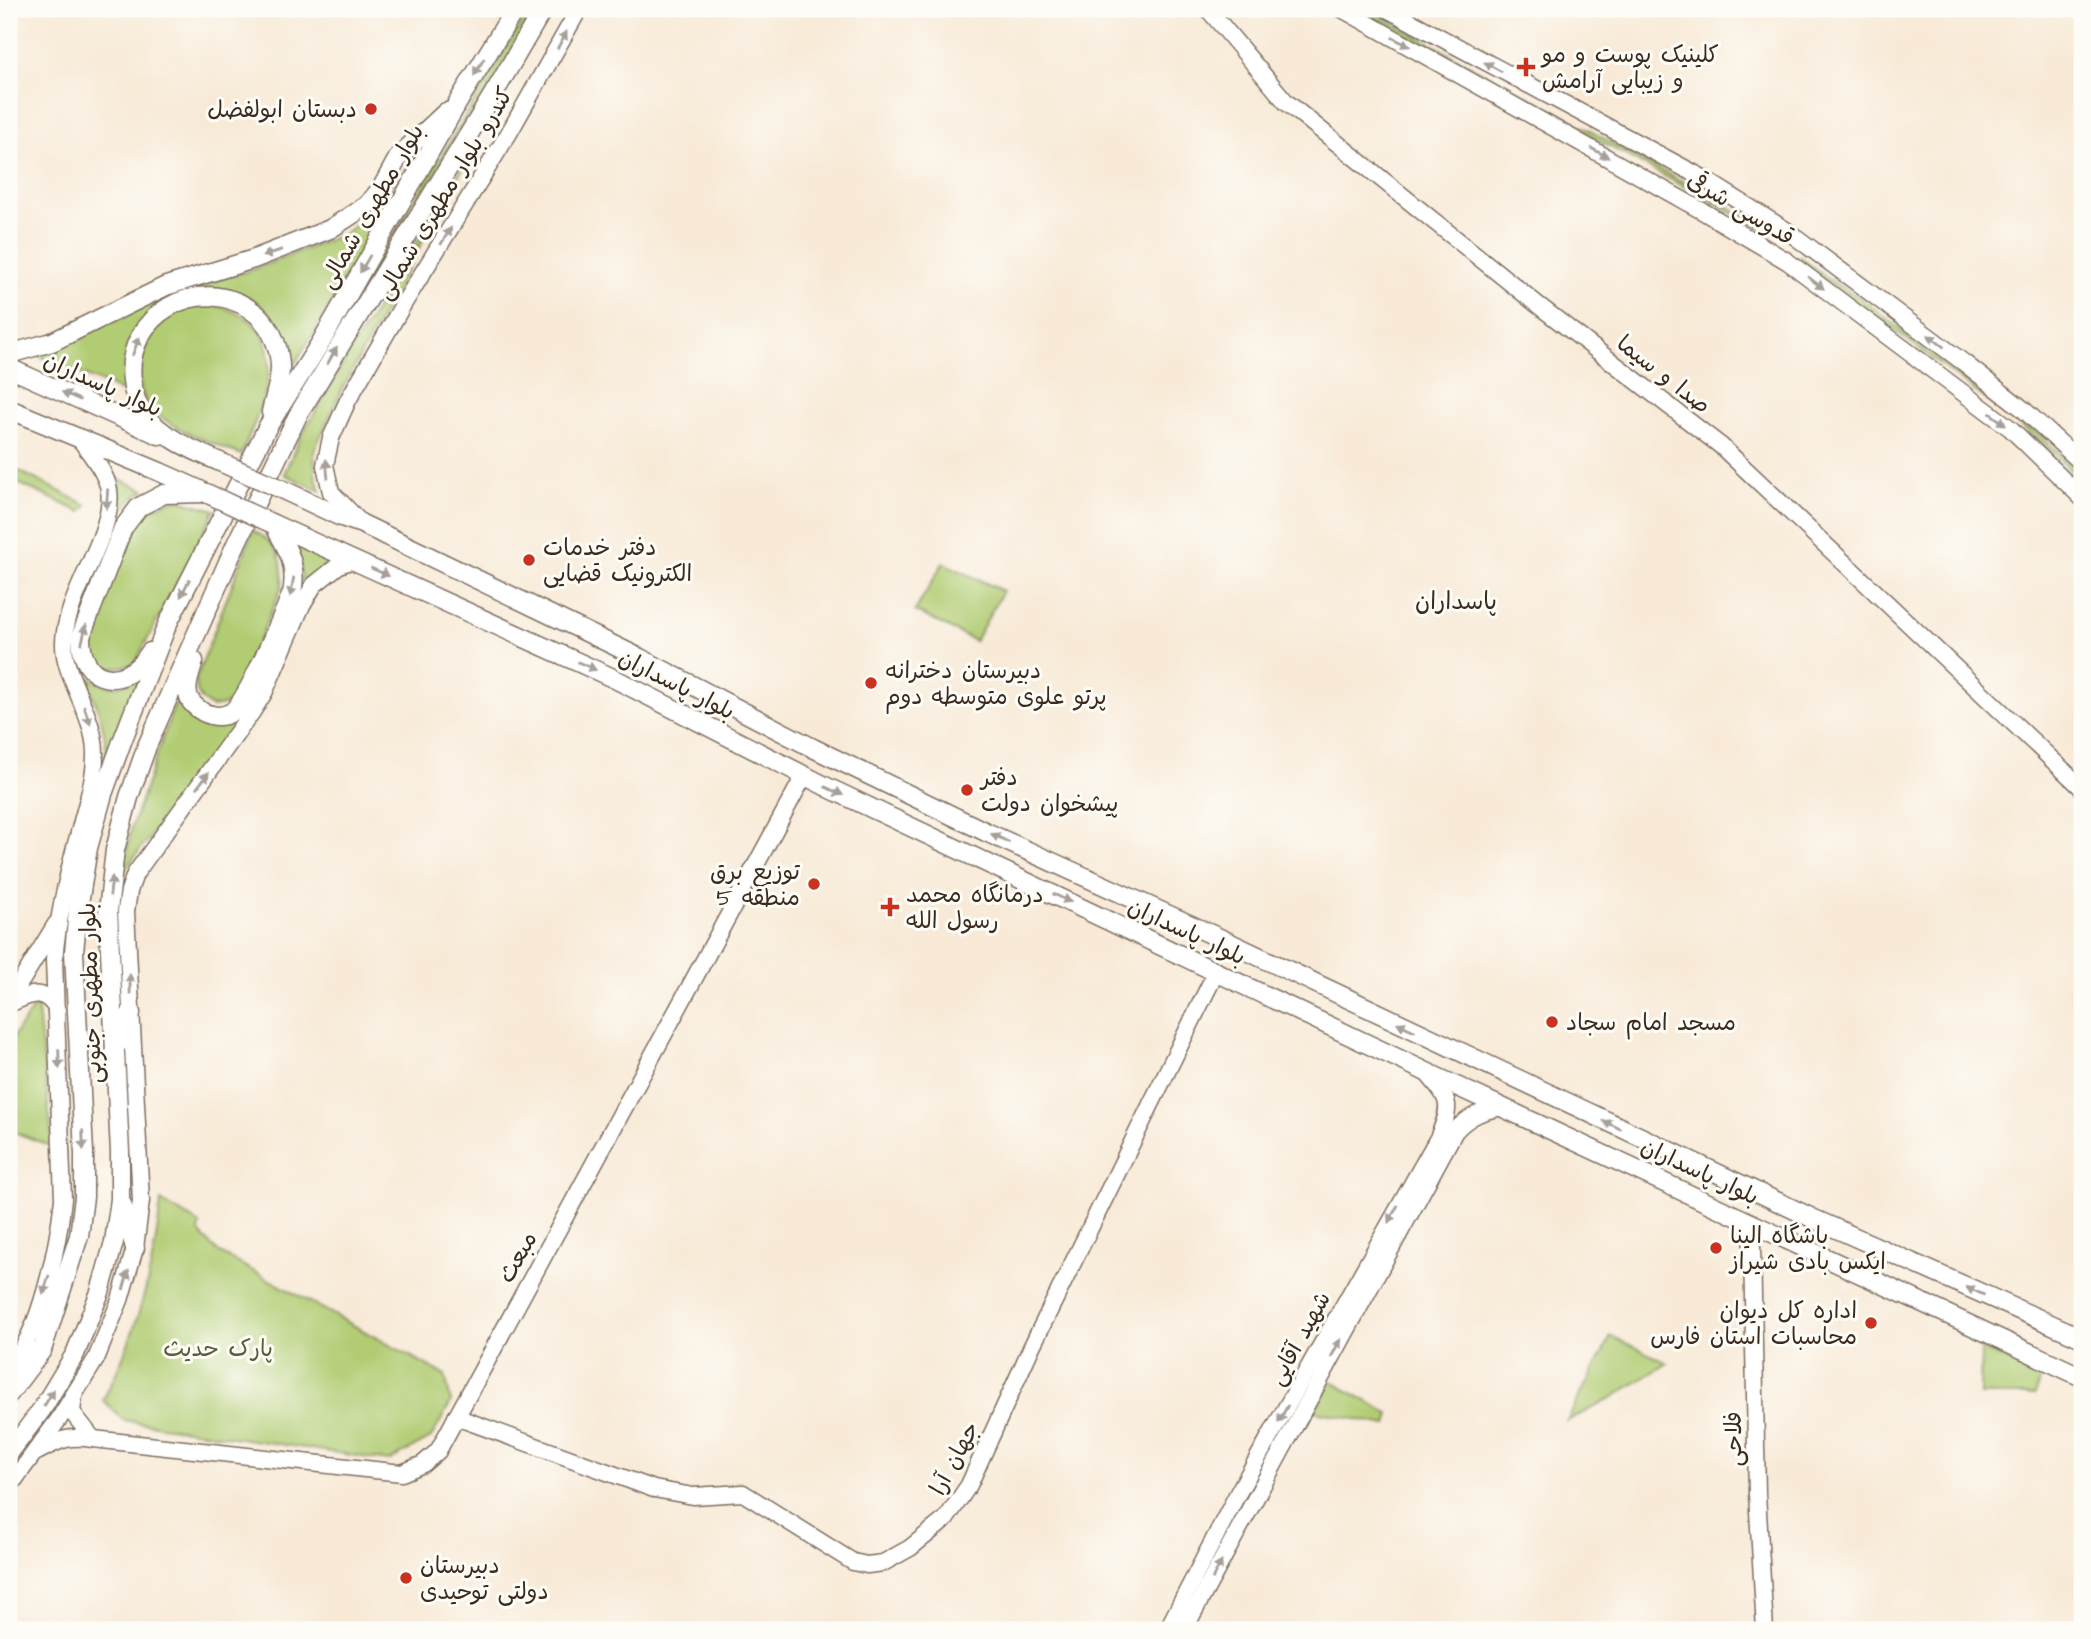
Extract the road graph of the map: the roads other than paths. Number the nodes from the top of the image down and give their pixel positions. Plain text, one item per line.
1 (515, 9) edge
2 (542, 9) edge
3 (579, 9) edge
4 (1208, 9) edge
5 (1342, 9) edge
6 (1387, 9) edge
7 (461, 97) junction
8 (1789, 232) junction
9 (1776, 254) junction
10 (9, 354) edge
11 (9, 368) edge
12 (9, 409) edge
13 (298, 415) joint
14 (268, 426) junction
15 (80, 439) junction
16 (178, 443) junction
17 (2082, 463) edge
18 (206, 493) junction
19 (2082, 498) edge
20 (273, 524) junction
21 (362, 524) junction
22 (353, 560) junction
23 (208, 609) junction
24 (167, 625) junction
25 (804, 776) junction
26 (2082, 788) edge
27 (57, 922) junction
28 (1216, 972) junction
29 (9, 1003) edge
30 (57, 1010) junction
31 (131, 1013) junction
32 (116, 1049) junction
33 (1424, 1070) junction
34 (1503, 1107) junction
35 (1454, 1120) junction
36 (1413, 1193) junction
37 (120, 1199) junction
38 (1744, 1219) junction
39 (1780, 1236) junction
40 (1752, 1247) junction
41 (135, 1248) junction
42 (2006, 1305) junction
43 (1994, 1336) junction
44 (2082, 1338) edge
45 (42, 1350) junction
46 (12, 1364) edge
47 (2082, 1377) edge
48 (9, 1394) edge
49 (75, 1394) junction
50 (456, 1417) junction
51 (93, 1439) junction
52 (9, 1453) edge
53 (32, 1454) junction
54 (9, 1487) edge
55 (1167, 1630) edge
56 (1184, 1630) edge
57 (1765, 1630) edge

1 -> 7 main road, بلوار مطهری شمالی
13 -> 2 main road, بلوار مطهری شمالی
21 -> 3 main road, کندرو بلوار مطهری شمالی
4 - 26 main road, صدا و سیما
5 -> 9 main road, قدوسی شرقی
8 -> 6 main road, قدوسی شرقی
7 -> 10 main road
7 -> 14 main road, بلوار مطهری شمالی
8 - 9 main road
17 -> 8 main road, قدوسی شرقی
9 -> 19 main road, قدوسی شرقی
16 -> 11 main road, بلوار پاسداران
12 - 15 main road
13 - 23 main road, بلوار مطهری جنوبی
16 -> 14 main road
14 -> 24 main road, بلوار مطهری جنوبی
15 - 18 main road, بلوار پاسداران
15 -> 27 main road
16 - 21 main road, بلوار پاسداران, bridge
18 - 20 main road, بلوار پاسداران, bridge
24 -> 18 main road
20 - 22 main road, بلوار پاسداران
20 -> 23 main road
42 -> 21 main road, بلوار پاسداران
22 -> 25 main road, بلوار پاسداران
31 -> 22 main road
32 -> 23 main road, بلوار مطهری جنوبی
24 -> 45 main road, بلوار مطهری جنوبی
25 -> 28 main road, بلوار پاسداران
25 - 50 main road, مبعث
27 - 29 main road
27 - 30 main road
28 - 33 main road, بلوار پاسداران
28 - 50 main road, جهان آرا
29 - 30 main road
30 -> 46 main road
31 - 32 main road
31 - 41 main road
32 - 37 main road, بلوار مطهری جنوبی
33 - 34 main road, بلوار پاسداران
33 - 35 main road
34 - 35 main road
34 - 38 main road, بلوار پاسداران
35 - 36 main road, شهید آقایی
36 -> 55 main road, شهید آقایی
56 -> 36 main road, شهید آقایی
37 - 41 main road
52 -> 37 main road, بلوار مطهری جنوبی
38 - 39 main road, بلوار پاسداران
38 - 40 main road, فلاحی
39 - 40 main road
39 - 43 main road, بلوار پاسداران
40 - 57 main road, فلاحی
49 -> 41 main road
42 - 43 main road
42 - 44 main road, بلوار پاسداران
43 - 47 main road, بلوار پاسداران
45 - 46 main road
45 - 48 main road, بلوار مطهری جنوبی
49 - 51 main road
49 - 53 main road
50 - 51 main road, مبعث
51 - 53 main road, مبعث
53 - 54 main road

